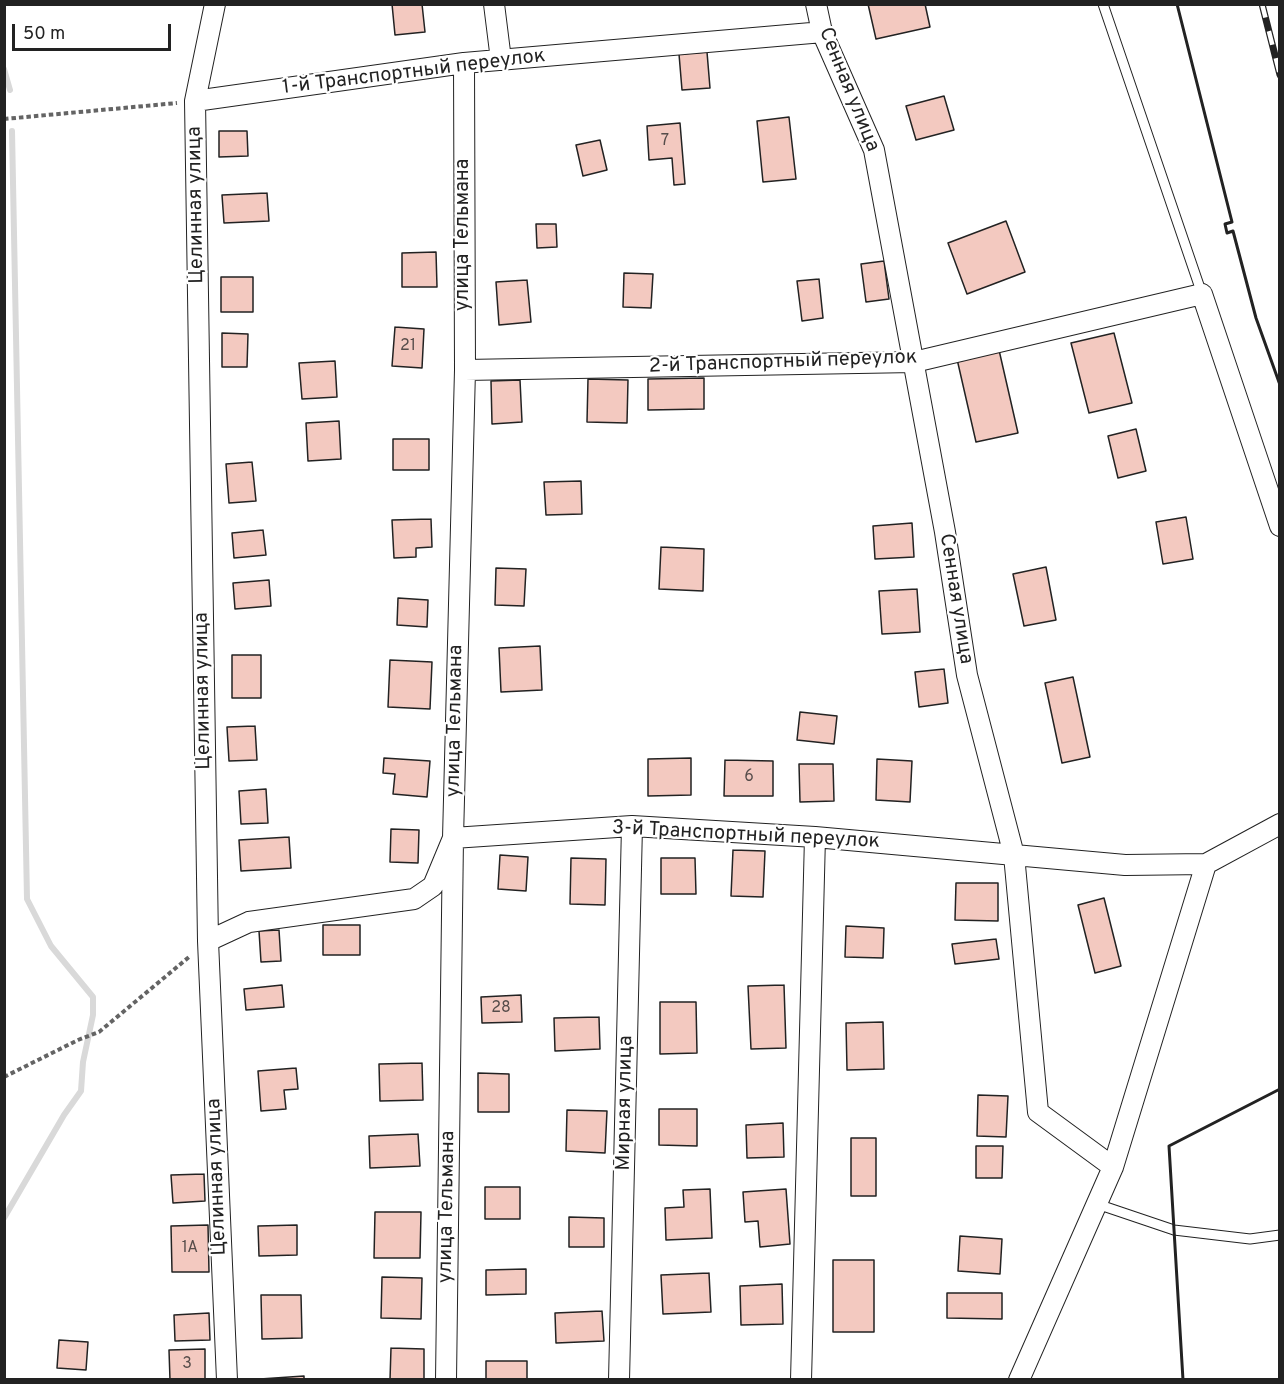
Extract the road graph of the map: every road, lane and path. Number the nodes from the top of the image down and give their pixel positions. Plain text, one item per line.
1 (215, 4) edge
2 (494, 4) edge
3 (816, 4) edge
4 (1103, 4) edge
5 (822, 32) junction
6 (501, 60) junction
7 (464, 63) junction
8 (195, 101) junction
9 (4, 119) edge
10 (1202, 294) junction
11 (914, 362) junction
12 (465, 370) junction
13 (1280, 526) edge
14 (1280, 824) edge
15 (632, 826) junction
16 (815, 837) junction
17 (453, 838) junction
18 (1014, 855) junction
19 (1206, 864) junction
20 (208, 941) junction
21 (4, 1077) edge
22 (1113, 1167) junction
23 (1097, 1204) junction
24 (1280, 1235) edge
25 (227, 1380) edge
26 (446, 1380) edge
27 (619, 1380) edge
28 (801, 1380) edge
29 (1019, 1380) edge

1 - 8 street, Целинная улица
2 - 6 street
3 - 5 street, Сенная улица
4 - 10 lane
5 - 6 street, 1-й Транспортный переулок
5 - 11 street, Сенная улица
6 - 7 street, 1-й Транспортный переулок
7 - 8 street, 1-й Транспортный переулок
7 - 12 street, улица Тельмана
8 - 9 path
8 - 20 street, Целинная улица
10 - 11 street, 2-й Транспортный переулок
10 - 13 street
11 - 12 street, 2-й Транспортный переулок
11 - 18 street, Сенная улица
12 - 17 street, улица Тельмана
14 - 19 street, 3-й Транспортный переулок
15 - 16 street, 3-й Транспортный переулок
15 - 17 street, 3-й Транспортный переулок
15 - 27 street, Мирная улица
16 - 18 street, 3-й Транспортный переулок
16 - 28 street
17 - 20 street
17 - 26 street, улица Тельмана
18 - 19 street, 3-й Транспортный переулок
18 - 22 street, Сенная улица
19 - 22 street
20 - 21 path
20 - 25 street, Целинная улица
22 - 23 street
23 - 24 lane
23 - 29 street

